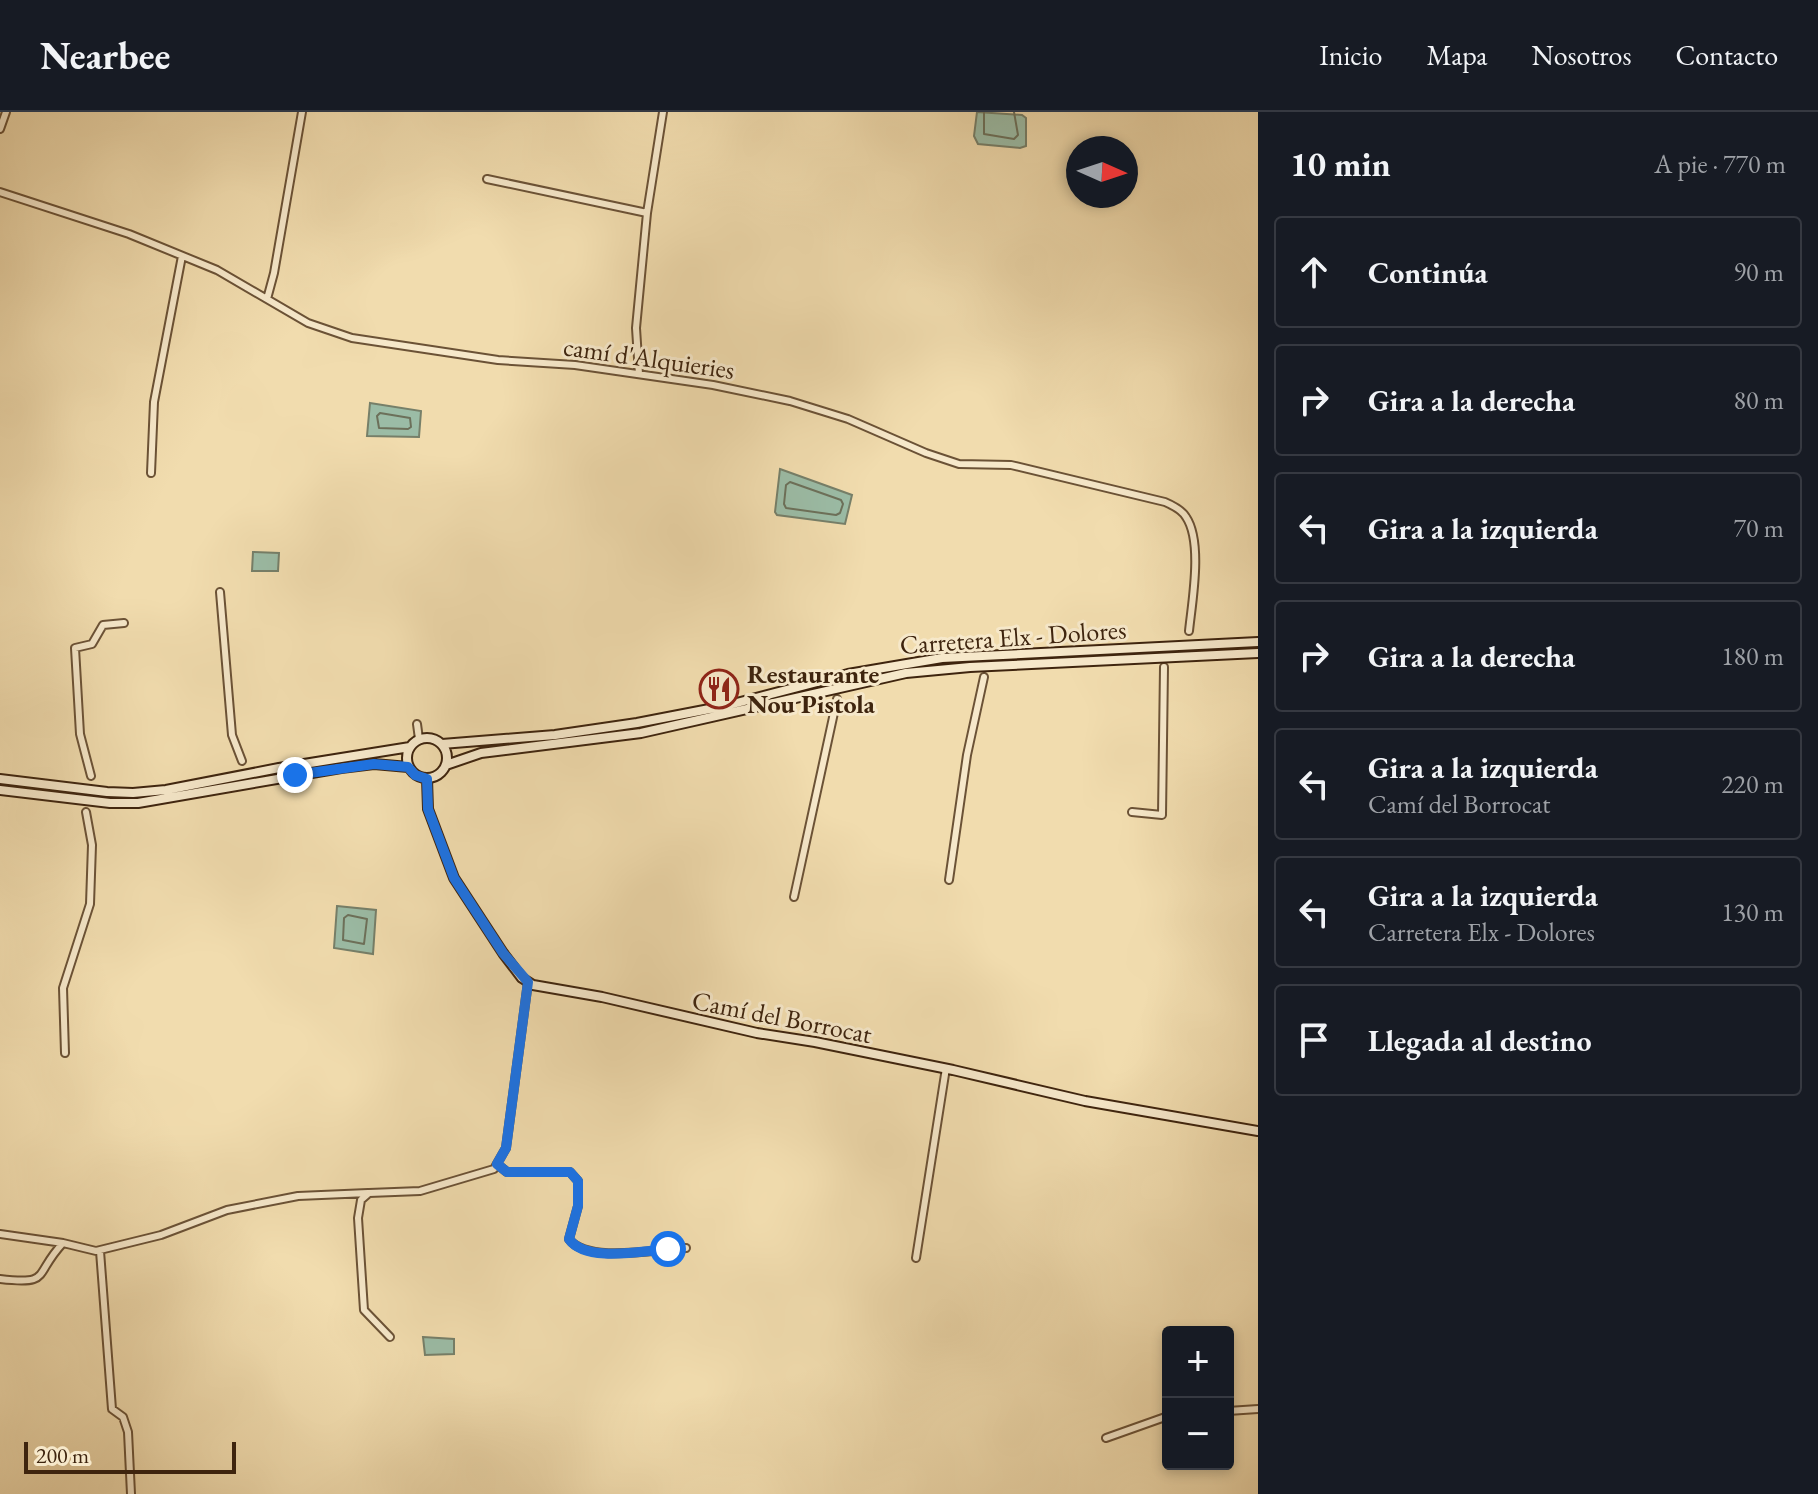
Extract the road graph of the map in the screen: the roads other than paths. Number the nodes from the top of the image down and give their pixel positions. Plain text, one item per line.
1 (6, 112) edge
2 (302, 112) edge
3 (663, 112) edge
4 (0, 129) edge
5 (487, 179) dead end
6 (0, 192) edge
7 (647, 213) junction
8 (182, 256) junction
9 (267, 299) junction
10 (639, 374) junction
11 (151, 473) dead end
12 (220, 592) dead end
13 (124, 623) dead end
14 (1189, 631) dead end
15 (1258, 642) edge
16 (1258, 653) edge
17 (1164, 667) dead end
18 (984, 677) dead end
19 (837, 699) dead end
20 (417, 724) dead end
21 (419, 739) junction
22 (442, 744) junction
23 (410, 747) junction
24 (242, 761) dead end
25 (446, 765) junction
26 (408, 767) junction
27 (91, 776) dead end
28 (0, 779) edge
29 (427, 779) junction
30 (0, 790) edge
31 (86, 812) dead end
32 (1132, 812) dead end
33 (949, 880) dead end
34 (794, 897) dead end
35 (528, 982) junction
36 (65, 1053) dead end
37 (946, 1068) junction
38 (1258, 1131) edge
39 (497, 1164) junction
40 (369, 1193) junction
41 (0, 1234) edge
42 (63, 1243) junction
43 (686, 1248) dead end
44 (100, 1251) junction
45 (916, 1258) dead end
46 (0, 1279) edge
47 (390, 1337) dead end
48 (1258, 1409) edge
49 (1234, 1411) edge
50 (1162, 1418) edge
51 (1106, 1438) dead end
52 (131, 1494) edge

1 - 4 street
2 - 9 street
3 - 7 street
5 - 7 street
6 - 8 street, camí d'Alquieries
7 - 10 street
8 - 9 street, camí d'Alquieries
8 - 11 street
9 - 10 street, camí d'Alquieries
10 - 14 street, camí d'Alquieries
12 - 24 street
13 - 27 street
15 - 22 main road, Carretera Elx - Dolores
16 - 25 main road, Carretera Elx - Dolores
17 - 32 street
18 - 33 street
19 - 34 street
20 - 21 street
21 - 22 main road
21 - 23 main road
22 - 25 main road
23 - 26 main road
23 - 28 main road
25 - 29 main road
26 - 29 main road
26 - 30 main road
29 - 35 main road
31 - 36 street
35 - 37 main road, Camí del Borrocat
35 - 39 street
37 - 38 main road, Camí del Borrocat
37 - 45 street
39 - 40 street
39 - 43 street
40 - 44 street
40 - 47 street
41 - 42 street
42 - 44 street
42 - 46 street
44 - 52 street
48 - 49 street
50 - 51 street

